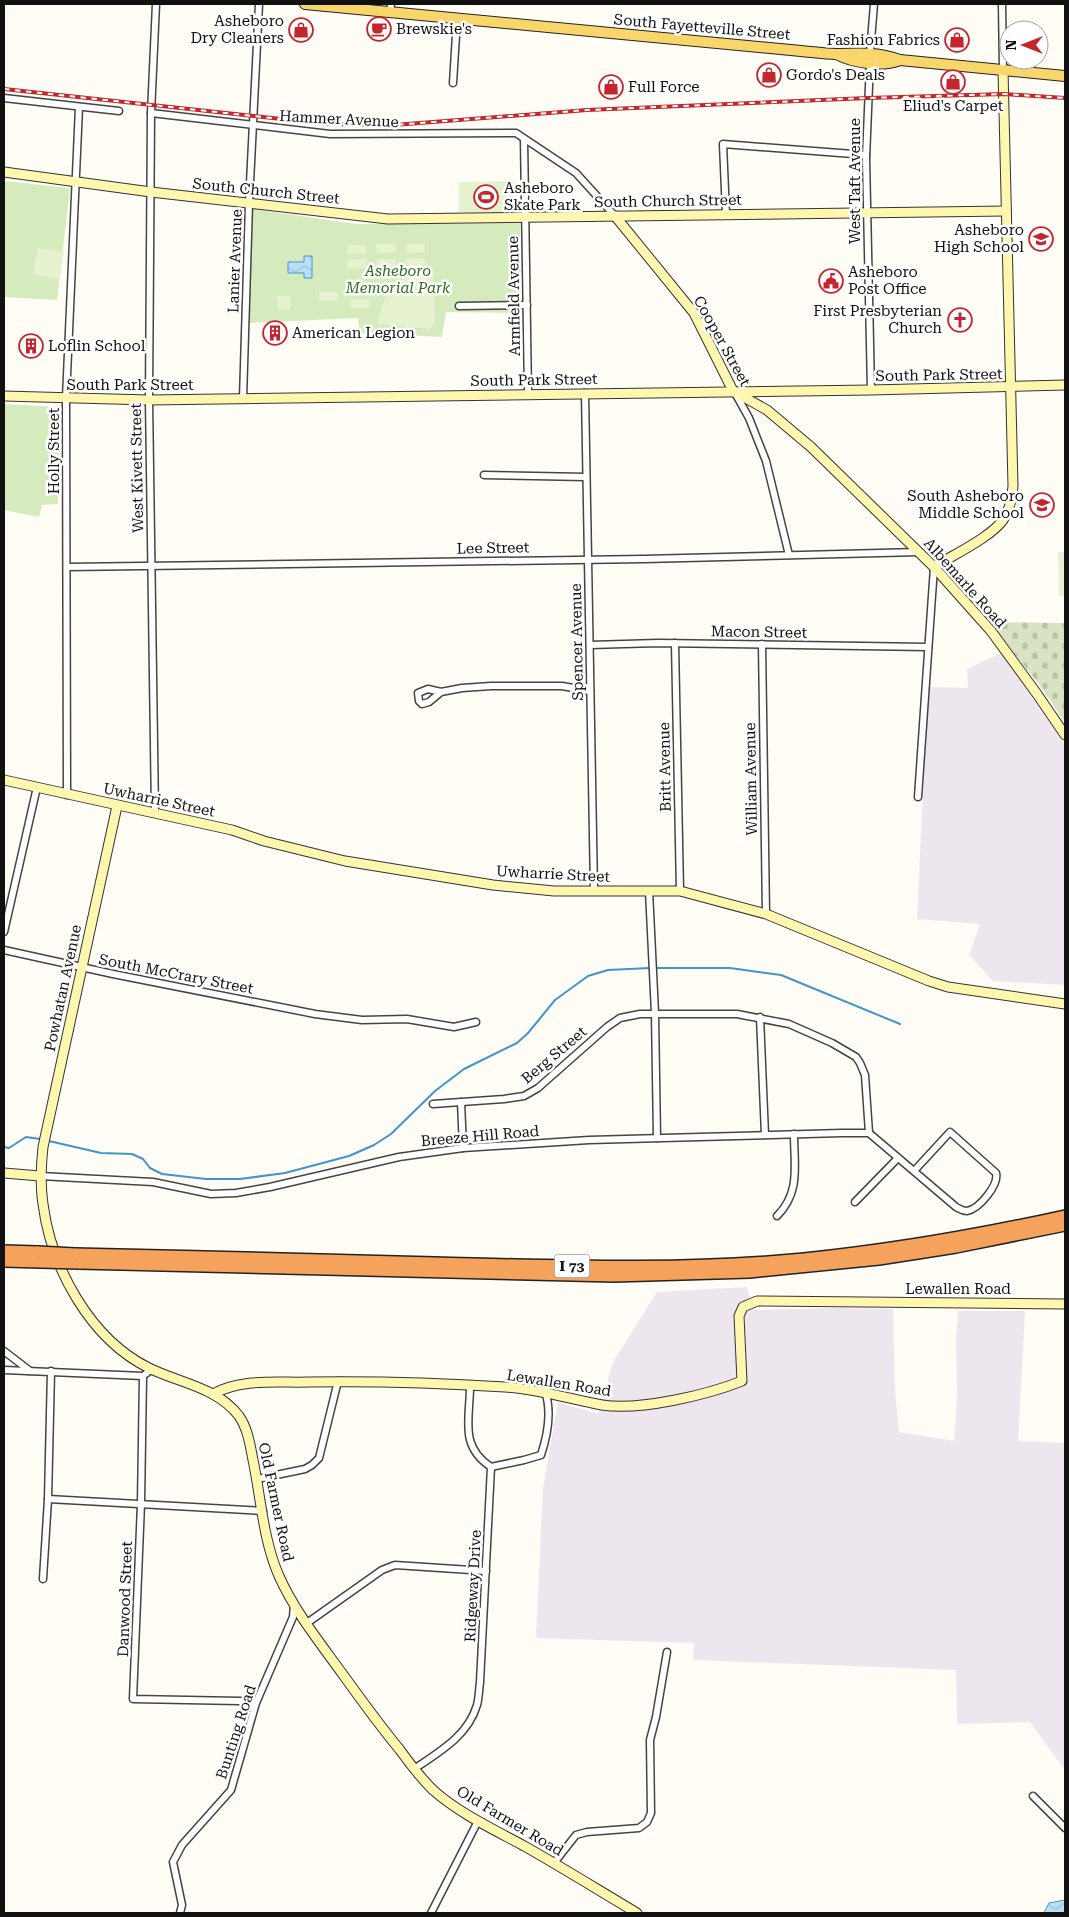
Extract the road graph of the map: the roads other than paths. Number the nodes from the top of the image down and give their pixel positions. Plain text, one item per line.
1 (156, 4) edge
2 (259, 4) edge
3 (305, 4) edge
4 (874, 4) edge
5 (1002, 4) edge
6 (390, 8) edge
7 (457, 19) junction
8 (1002, 20) edge
9 (870, 58) junction
10 (999, 70) edge
11 (1003, 70) joint
12 (1065, 76) edge
13 (453, 83) dead end
14 (4, 98) edge
15 (79, 107) junction
16 (119, 110) dead end
17 (152, 113) junction
18 (253, 125) junction
19 (524, 138) junction
20 (866, 154) junction
21 (4, 172) edge
22 (76, 182) junction
23 (151, 192) junction
24 (249, 204) junction
25 (1006, 211) junction
26 (867, 212) junction
27 (726, 214) junction
28 (615, 216) junction
29 (525, 217) junction
30 (527, 305) junction
31 (459, 306) dead end
32 (1065, 386) edge
33 (1011, 387) junction
34 (871, 390) junction
35 (733, 391) junction
36 (584, 393) junction
37 (528, 394) junction
38 (4, 396) edge
39 (66, 398) junction
40 (243, 398) junction
41 (149, 400) junction
42 (484, 475) dead end
43 (586, 477) junction
44 (919, 552) junction
45 (789, 555) junction
46 (588, 559) junction
47 (151, 565) junction
48 (67, 567) junction
49 (934, 567) junction
50 (675, 643) junction
51 (762, 644) junction
52 (590, 645) junction
53 (928, 647) junction
54 (590, 691) junction
55 (440, 692) dead end
56 (1065, 735) edge
57 (4, 780) edge
58 (38, 787) junction
59 (67, 795) junction
60 (918, 797) dead end
61 (117, 806) junction
62 (155, 813) junction
63 (594, 891) junction
64 (649, 891) junction
65 (680, 891) junction
66 (766, 914) junction
67 (4, 932) edge
68 (4, 950) edge
69 (82, 967) junction
70 (1065, 1004) edge
71 (656, 1013) junction
72 (760, 1017) junction
73 (476, 1022) dead end
74 (461, 1102) junction
75 (433, 1104) dead end
76 (869, 1133) junction
77 (794, 1134) junction
78 (765, 1135) junction
79 (657, 1138) junction
80 (463, 1148) junction
81 (898, 1158) junction
82 (914, 1171) junction
83 (4, 1173) edge
84 (40, 1176) junction
85 (855, 1202) dead end
86 (1065, 1211) edge
87 (777, 1216) dead end
88 (1065, 1216) edge
89 (1033, 1223) junction
90 (1065, 1226) edge
91 (4, 1251) edge
92 (39, 1257) junction
93 (77, 1258) junction
94 (4, 1261) edge
95 (1065, 1304) edge
96 (4, 1351) edge
97 (152, 1369) junction
98 (4, 1370) edge
99 (30, 1371) junction
100 (51, 1371) junction
101 (143, 1376) junction
102 (338, 1381) junction
103 (470, 1386) junction
104 (545, 1391) junction
105 (213, 1394) junction
106 (491, 1467) junction
107 (257, 1479) junction
108 (48, 1499) junction
109 (141, 1504) junction
110 (262, 1511) junction
111 (486, 1571) junction
112 (43, 1579) dead end
113 (294, 1603) junction
114 (307, 1623) junction
115 (667, 1652) dead end
116 (256, 1703) junction
117 (414, 1769) junction
118 (1033, 1796) dead end
119 (478, 1821) junction
120 (1065, 1828) edge
121 (554, 1863) junction
122 (180, 1913) edge
123 (431, 1913) edge
124 (637, 1913) edge

1 - 17 street, West Kivett Street
2 - 18 street, Lanier Avenue
3 - 6 main road, South Fayetteville Street
4 - 9 street, West Taft Avenue
5 - 8 street
6 - 7 main road, South Fayetteville Street
7 - 9 main road, South Fayetteville Street
7 - 13 street
9 - 10 main road, South Fayetteville Street
9 - 20 street, West Taft Avenue
11 - 12 main road
11 - 25 street
14 - 15 street
15 - 16 street
15 - 22 street, Holly Street
17 - 18 street, Hammer Avenue
17 - 23 street, West Kivett Street
18 - 19 street, Hammer Avenue
18 - 24 street, Lanier Avenue
19 - 28 street, Cooper Street
19 - 29 street, Armfield Avenue
20 - 26 street, West Taft Avenue
20 - 27 street
21 - 22 street, South Church Street
22 - 23 street, South Church Street
22 - 39 street, Holly Street
23 - 24 street, South Church Street
23 - 41 street, West Kivett Street
24 - 29 street, South Church Street
24 - 40 street, Lanier Avenue
25 - 26 street, South Church Street
25 - 33 street
26 - 27 street, South Church Street
26 - 34 street, West Taft Avenue
27 - 28 street, South Church Street
28 - 29 street, South Church Street
28 - 35 street, Cooper Street
29 - 30 street, Armfield Avenue
30 - 31 street
30 - 37 street, Armfield Avenue
32 - 33 street, South Park Street
33 - 34 street, South Park Street
33 - 49 street
34 - 35 street, South Park Street
35 - 36 street, South Park Street
35 - 44 street, Albemarle Road
35 - 45 street, Cooper Street
36 - 37 street, South Park Street
36 - 43 street, Spencer Avenue
37 - 40 street, South Park Street
38 - 39 street, South Park Street
39 - 41 street, South Park Street
39 - 48 street, Holly Street
40 - 41 street, South Park Street
41 - 47 street, West Kivett Street
42 - 43 street
43 - 46 street, Spencer Avenue
44 - 45 street, Lee Street
44 - 49 street, Albemarle Road
45 - 46 street, Lee Street
46 - 47 street, Lee Street
46 - 52 street, Spencer Avenue
47 - 48 street, Lee Street
47 - 62 street, West Kivett Street
48 - 59 street, Holly Street
49 - 53 street
49 - 56 street, Albemarle Road
50 - 51 street, Macon Street
50 - 52 street, Macon Street
50 - 65 street, Britt Avenue
51 - 53 street, Macon Street
51 - 66 street, William Avenue
52 - 54 street, Spencer Avenue
53 - 60 street
54 - 55 street
54 - 63 street, Spencer Avenue
57 - 58 street, Uwharrie Street
58 - 59 street, Uwharrie Street
58 - 67 street
59 - 61 street, Uwharrie Street
61 - 62 street, Uwharrie Street
61 - 69 street, Powhatan Avenue
62 - 63 street, Uwharrie Street
63 - 64 street, Uwharrie Street
64 - 65 street, Uwharrie Street
64 - 71 street
65 - 66 street, Uwharrie Street
66 - 70 street, Uwharrie Street
68 - 69 street, South McCrary Street
69 - 73 street, South McCrary Street
69 - 84 street, Powhatan Avenue
71 - 72 street, Berg Street
71 - 74 street, Berg Street
71 - 79 street
72 - 76 street, Berg Street
72 - 78 street
74 - 75 street, Berg Street
74 - 80 street
76 - 77 street, Breeze Hill Road
76 - 81 street
77 - 78 street, Breeze Hill Road
77 - 87 street
78 - 79 street, Breeze Hill Road
79 - 80 street, Breeze Hill Road
80 - 84 street, Breeze Hill Road
81 - 82 street
81 - 85 street
82 - 82 street
83 - 84 street
84 - 97 street, Old Farmer Road
86 - 89 highway
88 - 89 highway, I 73
89 - 93 highway, I 73
90 - 93 highway, I 73
91 - 92 highway, I 73
92 - 93 highway, I 73, bridge
92 - 94 highway, I 73
95 - 104 street, Lewallen Road
96 - 99 street
97 - 101 street
97 - 105 street, Old Farmer Road
98 - 99 street
99 - 100 street
100 - 101 street
100 - 108 street
101 - 109 street, Danwood Street
102 - 103 street, Lewallen Road
102 - 105 street, Lewallen Road
102 - 107 street
103 - 104 street, Lewallen Road
103 - 106 street
104 - 106 street
105 - 107 street, Old Farmer Road
106 - 111 street, Ridgeway Drive
107 - 110 street, Old Farmer Road
108 - 109 street
108 - 112 street
109 - 110 street
109 - 116 street, Danwood Street
110 - 113 street, Old Farmer Road
111 - 114 street
111 - 117 street, Ridgeway Drive
113 - 114 street, Old Farmer Road
113 - 116 street, Bunting Road
114 - 117 street, Old Farmer Road
115 - 121 street
116 - 122 street, Bunting Road
117 - 119 street, Old Farmer Road
118 - 120 street
119 - 121 street, Old Farmer Road
119 - 123 street
121 - 124 street, Old Farmer Road

